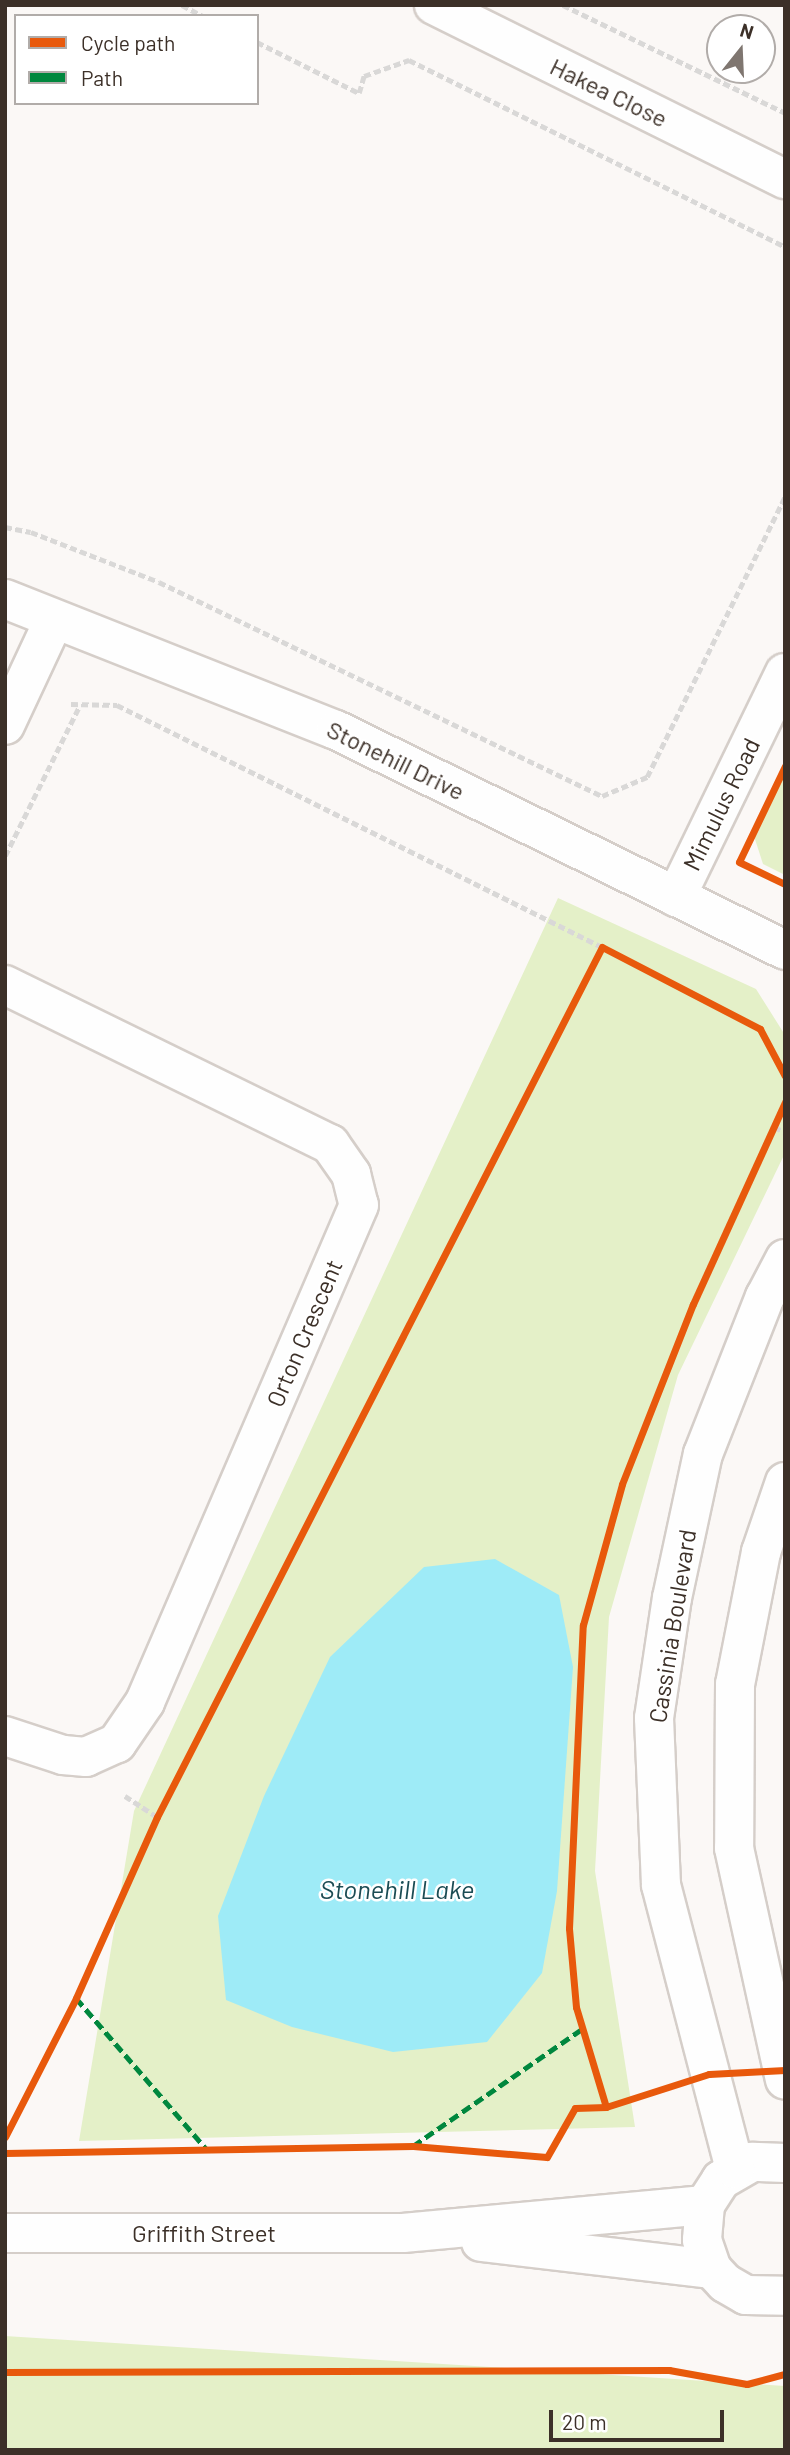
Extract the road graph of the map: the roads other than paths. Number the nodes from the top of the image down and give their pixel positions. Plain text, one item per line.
1 (434, 5) edge
2 (785, 179) edge
3 (5, 599) edge
4 (54, 620) junction
5 (785, 673) edge
6 (5, 725) edge
7 (676, 897) junction
8 (782, 951) edge
9 (5, 985) edge
10 (785, 1259) edge
11 (785, 1482) edge
12 (5, 1736) edge
13 (785, 2079) edge
14 (785, 2163) edge
15 (735, 2169) junction
16 (705, 2206) junction
17 (5, 2233) edge
18 (403, 2233) junction
19 (712, 2269) junction
20 (785, 2296) edge

1 - 2 street, Hakea Close
3 - 4 street, Stonehill Drive
4 - 6 street
4 - 7 street, Stonehill Drive
5 - 7 street, Mimulus Road
7 - 8 street, Stonehill Drive
9 - 12 street, Orton Crescent
10 - 15 street, Cassinia Boulevard
11 - 13 street
14 - 15 street
15 - 16 street
16 - 18 street, Griffith Street
16 - 19 street
17 - 18 street, Griffith Street
18 - 19 street, Griffith Street
19 - 20 street

